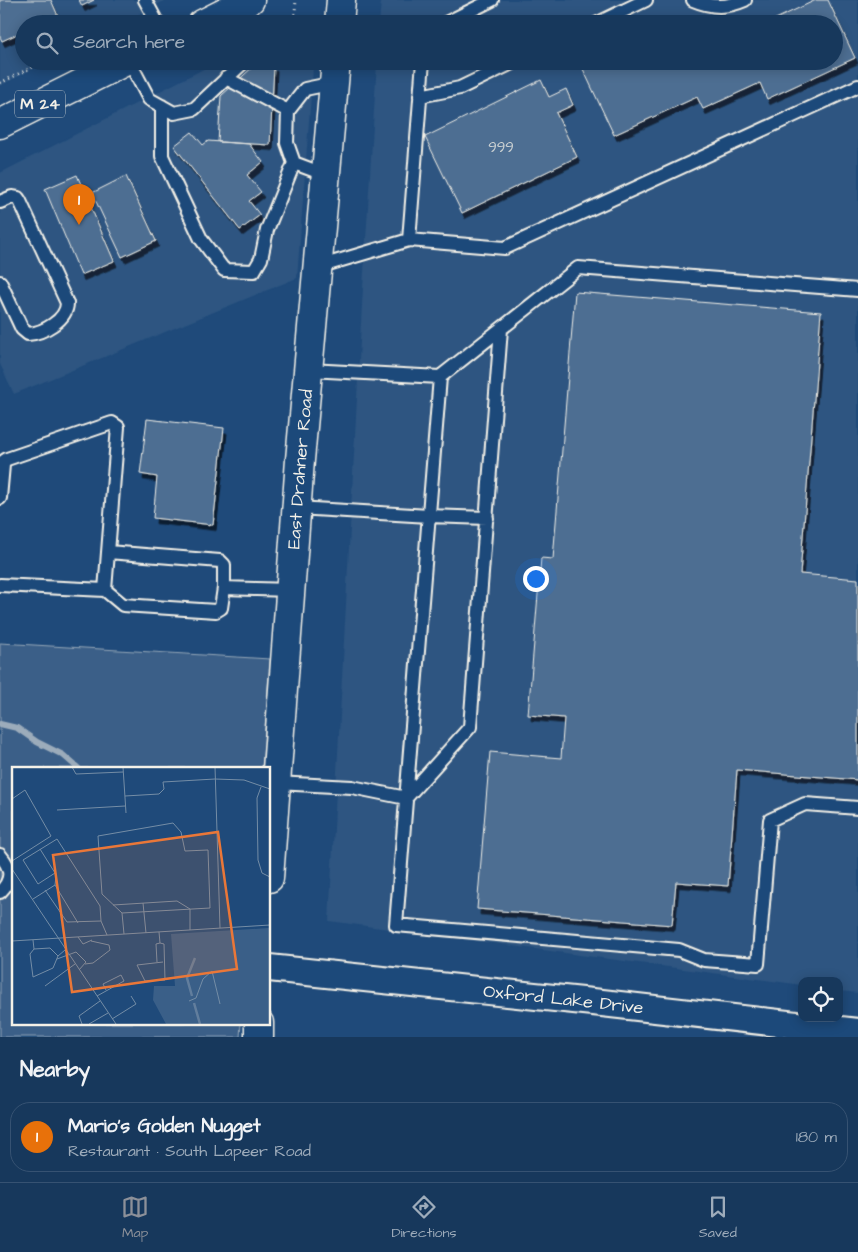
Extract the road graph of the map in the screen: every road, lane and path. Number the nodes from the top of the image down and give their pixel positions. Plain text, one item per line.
1 (145, 0) edge
2 (296, 0) edge
3 (341, 0) edge
4 (492, 0) edge
5 (646, 0) edge
6 (693, 0) edge
7 (745, 0) edge
8 (234, 9) edge
9 (153, 15) edge
10 (221, 15) edge
11 (295, 15) edge
12 (340, 15) edge
13 (462, 15) edge
14 (615, 15) edge
15 (27, 70) edge
16 (110, 70) edge
17 (133, 70) edge
18 (235, 70) edge
19 (422, 70) edge
20 (497, 70) edge
21 (335, 72) edge
22 (226, 78) junction
23 (0, 83) edge
24 (858, 86) edge
25 (420, 96) junction
26 (162, 106) junction
27 (288, 111) junction
28 (0, 124) edge
29 (294, 163) junction
30 (326, 175) junction
31 (0, 202) edge
32 (409, 240) junction
33 (318, 267) junction
34 (0, 282) edge
35 (858, 290) edge
36 (501, 329) junction
37 (309, 370) junction
38 (440, 377) junction
39 (0, 498) edge
40 (297, 508) junction
41 (428, 516) junction
42 (486, 518) junction
43 (108, 552) junction
44 (0, 585) edge
45 (224, 588) junction
46 (105, 590) junction
47 (291, 590) junction
48 (276, 783) junction
49 (406, 798) junction
50 (858, 808) edge
51 (0, 855) edge
52 (270, 864) edge
53 (0, 892) edge
54 (270, 968) edge
55 (259, 1024) edge
56 (858, 1032) edge
57 (259, 1037) edge

1 - 9 lane
2 - 11 path
3 - 12 street
4 - 13 lane
5 - 14 lane
6 - 7 lane
8 - 10 street
15 - 23 path
16 - 28 street, M 24
17 - 26 lane
18 - 22 lane
19 - 25 lane
20 - 25 lane
21 - 27 lane
21 - 30 street, East Drahner Road
22 - 26 lane
22 - 27 lane
24 - 32 lane
25 - 32 lane
26 - 29 lane
27 - 29 lane
29 - 30 lane
30 - 33 street, East Drahner Road
31 - 34 lane
32 - 33 lane
33 - 37 street, East Drahner Road
35 - 36 lane
36 - 38 lane
36 - 42 lane
37 - 38 lane
37 - 40 street, East Drahner Road
38 - 41 lane
39 - 43 lane
40 - 41 lane
40 - 47 street, East Drahner Road
41 - 42 lane
41 - 49 lane
42 - 49 lane
43 - 45 lane
43 - 46 lane
44 - 46 lane
45 - 46 lane
45 - 47 lane
47 - 48 street, East Drahner Road
48 - 49 lane
48 - 52 street, East Drahner Road
49 - 50 lane
51 - 53 lane
54 - 56 street, Oxford Lake Drive
55 - 57 street

